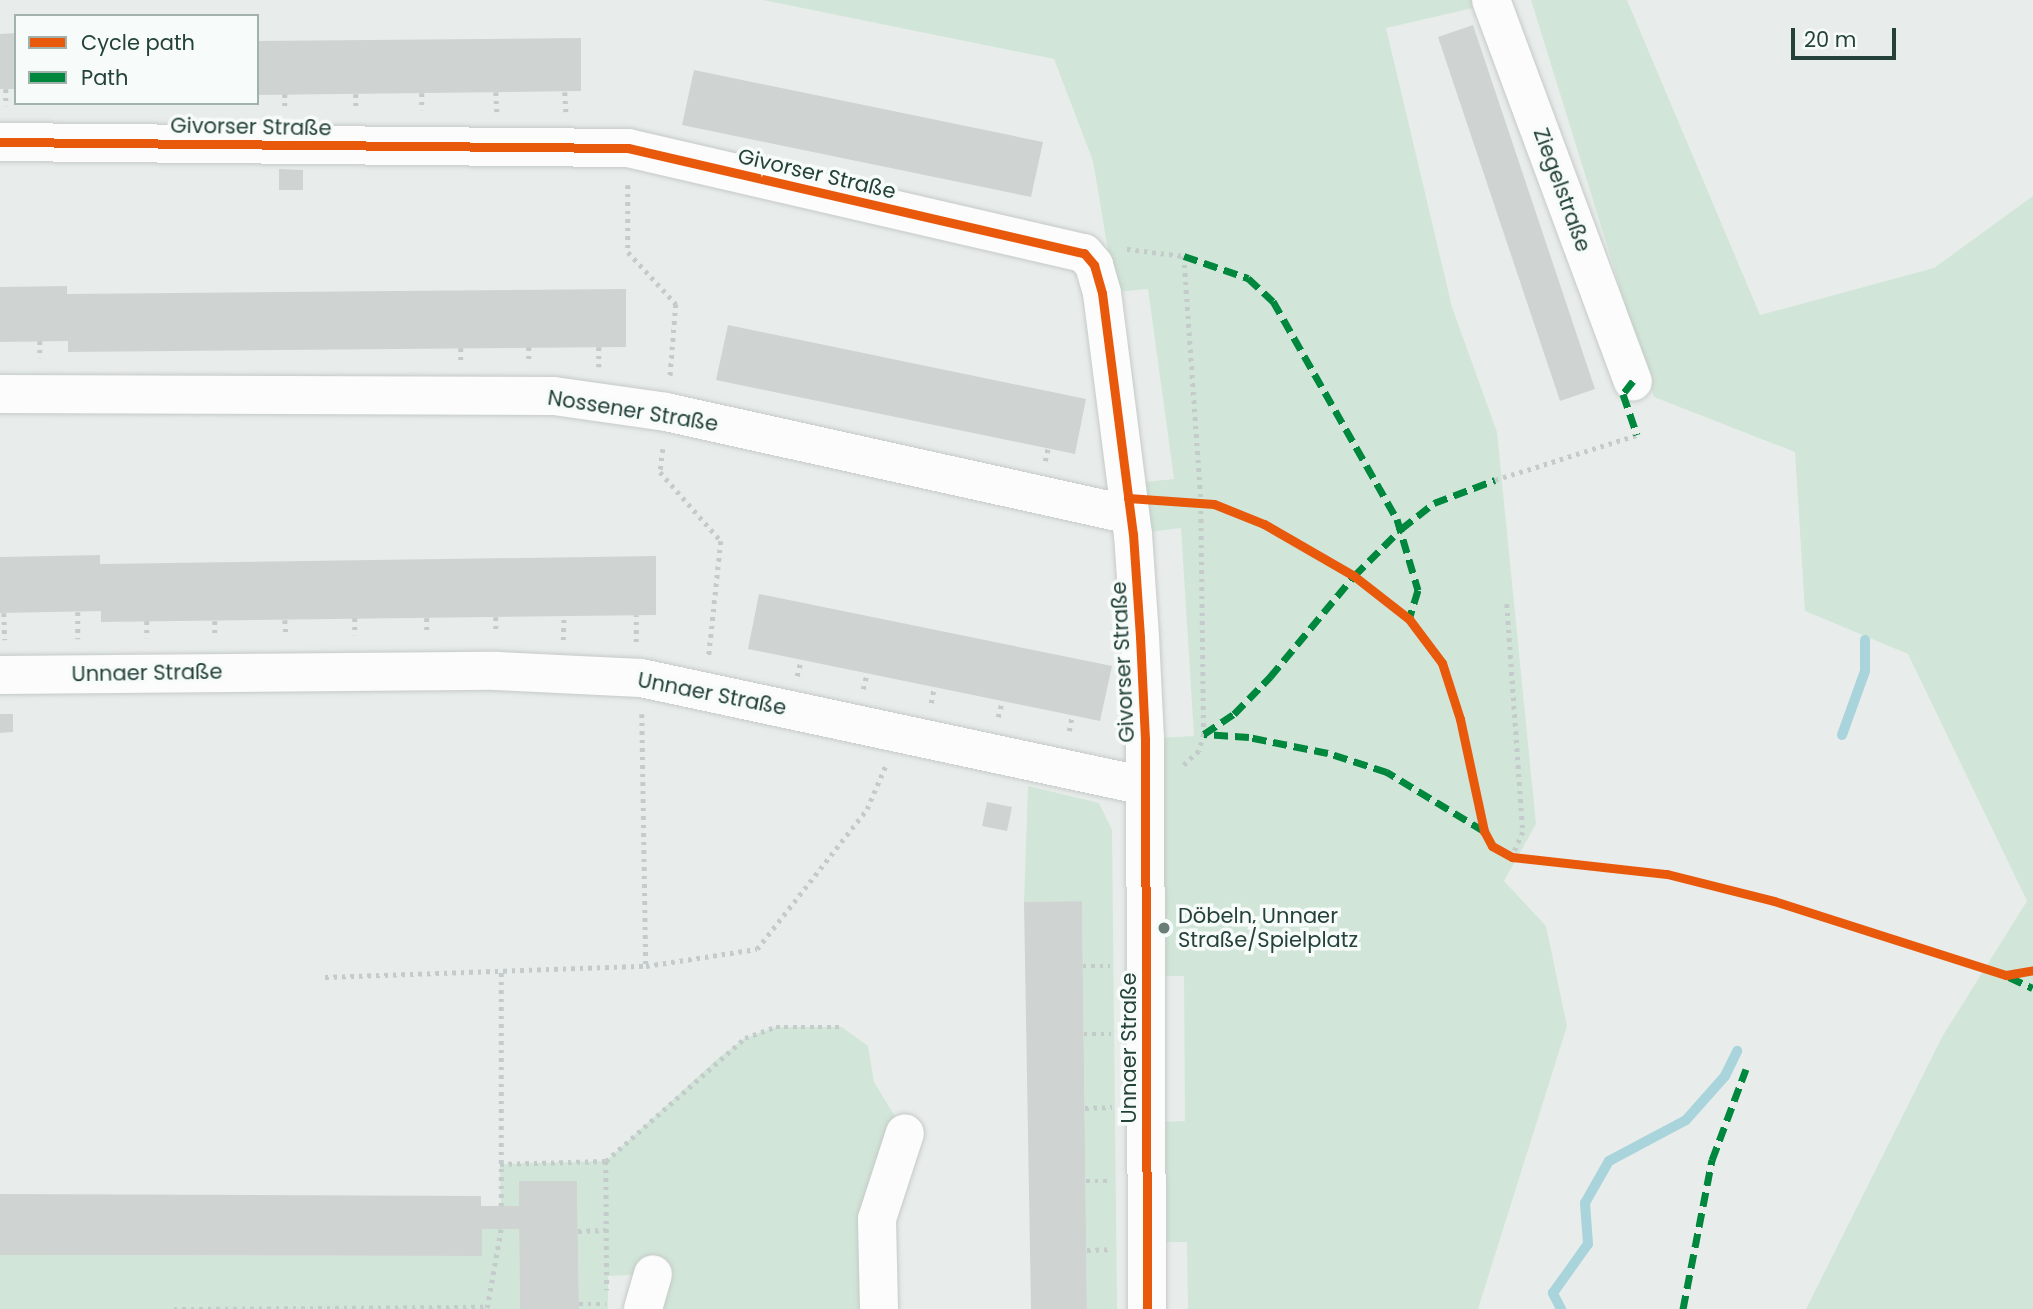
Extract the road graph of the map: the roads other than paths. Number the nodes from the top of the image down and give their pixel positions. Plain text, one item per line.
1 (1491, 0) edge
2 (0, 142) edge
3 (1633, 381) dead end
4 (0, 394) edge
5 (1129, 515) junction
6 (0, 675) edge
7 (1145, 786) junction
8 (905, 1133) dead end
9 (878, 1309) edge
10 (1147, 1309) edge

1 - 3 street, Ziegelstraße
2 - 5 street, Givorser Straße
4 - 5 street, Nossener Straße
5 - 7 street, Givorser Straße
6 - 7 street, Unnaer Straße
7 - 10 street, Unnaer Straße
8 - 9 street

